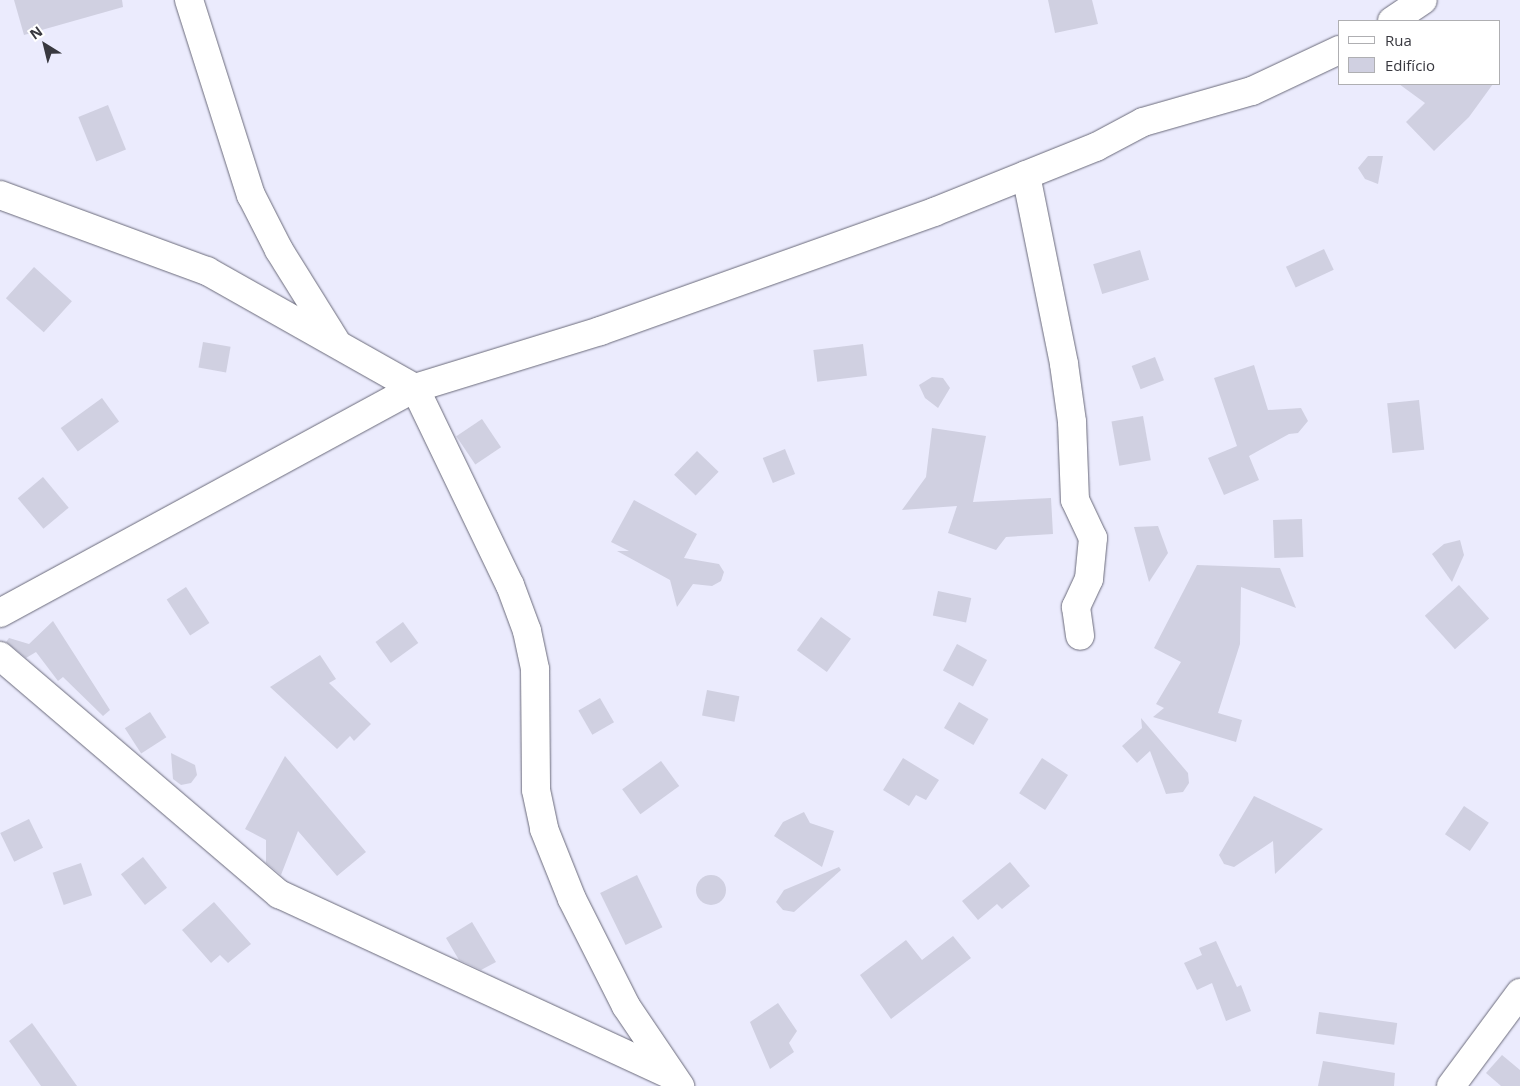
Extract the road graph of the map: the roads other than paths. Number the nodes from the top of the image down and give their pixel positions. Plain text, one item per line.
1 (189, 0) edge
2 (1423, 0) edge
3 (1393, 20) edge
4 (1338, 50) edge
5 (1026, 175) junction
6 (0, 195) edge
7 (338, 344) junction
8 (415, 388) junction
9 (0, 613) edge
10 (1080, 636) dead end
11 (0, 656) edge
12 (1520, 994) edge
13 (676, 1080) edge
14 (1451, 1086) edge

1 - 7 street
2 - 3 street
4 - 5 street
5 - 8 street
5 - 10 street
6 - 7 street
7 - 8 street
8 - 9 street
8 - 13 street
11 - 13 street
12 - 14 street

